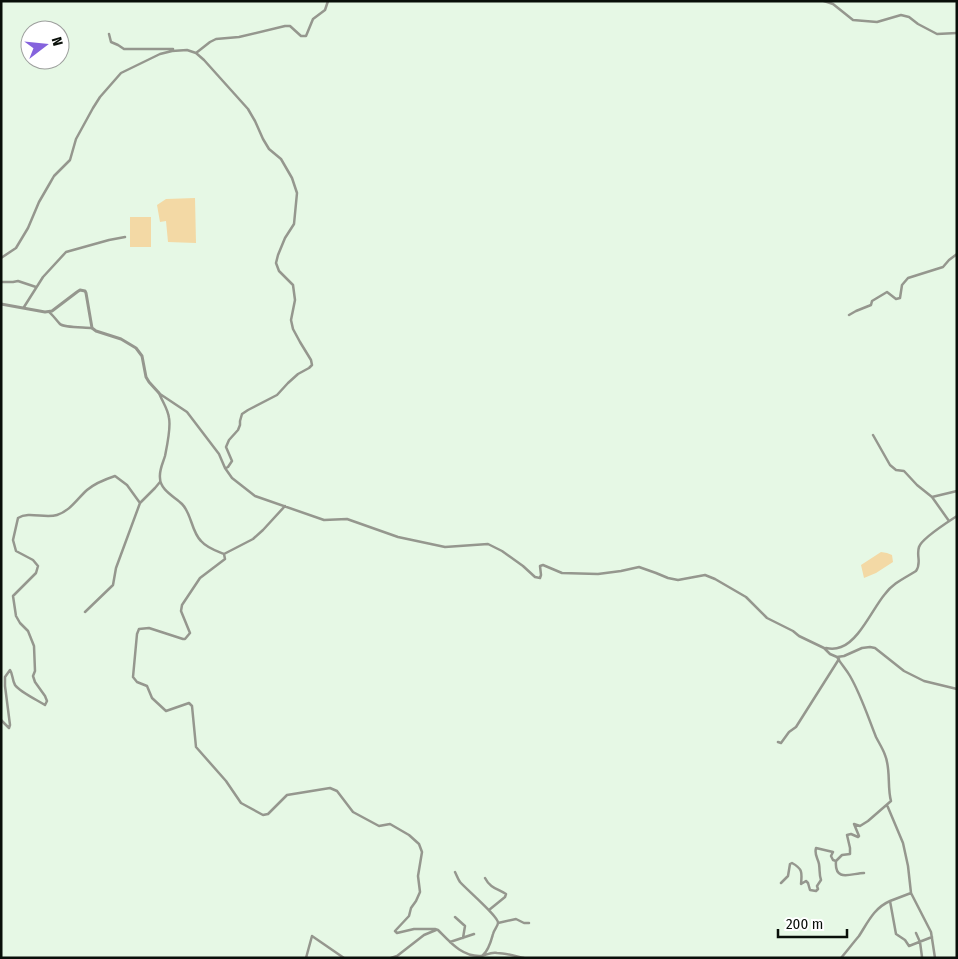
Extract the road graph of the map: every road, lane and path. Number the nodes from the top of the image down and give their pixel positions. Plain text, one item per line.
1 (328, 1) edge
2 (824, 1) edge
3 (957, 33) edge
4 (109, 34) dead end
5 (187, 50) junction
6 (196, 53) junction
7 (125, 237) dead end
8 (957, 254) edge
9 (1, 258) edge
10 (1, 282) edge
11 (36, 288) junction
12 (1, 304) edge
13 (24, 307) junction
14 (49, 312) junction
15 (849, 314) dead end
16 (92, 328) junction
17 (159, 393) junction
18 (873, 435) dead end
19 (225, 468) junction
20 (160, 482) junction
21 (957, 491) edge
22 (932, 497) junction
23 (140, 504) junction
24 (285, 506) junction
25 (957, 516) edge
26 (949, 521) junction
27 (224, 554) junction
28 (85, 612) dead end
29 (824, 648) junction
30 (838, 658) junction
31 (957, 690) edge
32 (1, 720) edge
33 (778, 742) dead end
34 (887, 805) junction
35 (836, 861) junction
36 (455, 872) dead end
37 (864, 872) dead end
38 (485, 878) dead end
39 (781, 883) dead end
40 (911, 893) junction
41 (890, 901) junction
42 (489, 910) junction
43 (455, 917) dead end
44 (498, 923) junction
45 (529, 923) dead end
46 (438, 930) junction
47 (474, 934) dead end
48 (916, 934) dead end
49 (932, 937) junction
50 (462, 938) junction
51 (450, 942) junction
52 (920, 942) junction
53 (482, 956) junction
54 (473, 957) edge
55 (922, 957) edge
56 (306, 958) edge
57 (344, 958) edge
58 (391, 958) edge
59 (524, 958) edge
60 (841, 958) edge
61 (936, 958) edge

1 - 6 street
2 - 3 street
4 - 5 street
5 - 6 street
5 - 9 street
6 - 19 street
7 - 11 street
8 - 15 street
10 - 11 street
11 - 13 street
12 - 13 street
13 - 14 street
14 - 16 street
14 - 16 street
16 - 17 street
17 - 19 street
17 - 20 street
18 - 22 street
19 - 24 street
20 - 23 street
20 - 27 street
21 - 22 street
22 - 26 street
23 - 28 street
23 - 32 street
24 - 27 street
24 - 29 street
25 - 26 street
26 - 29 street
27 - 46 street
29 - 30 street
30 - 31 street
30 - 33 street
30 - 34 street
34 - 35 street
34 - 40 street
35 - 37 street
35 - 39 street
36 - 42 street
38 - 42 street
40 - 41 street
40 - 49 street
41 - 52 street
41 - 60 street
42 - 44 street
43 - 50 street
44 - 45 street
44 - 53 street
46 - 51 street
46 - 58 street
47 - 50 street
48 - 52 street
49 - 52 street
49 - 61 street
50 - 51 street
51 - 54 street
52 - 55 street
53 - 54 street
53 - 59 street
56 - 57 street

